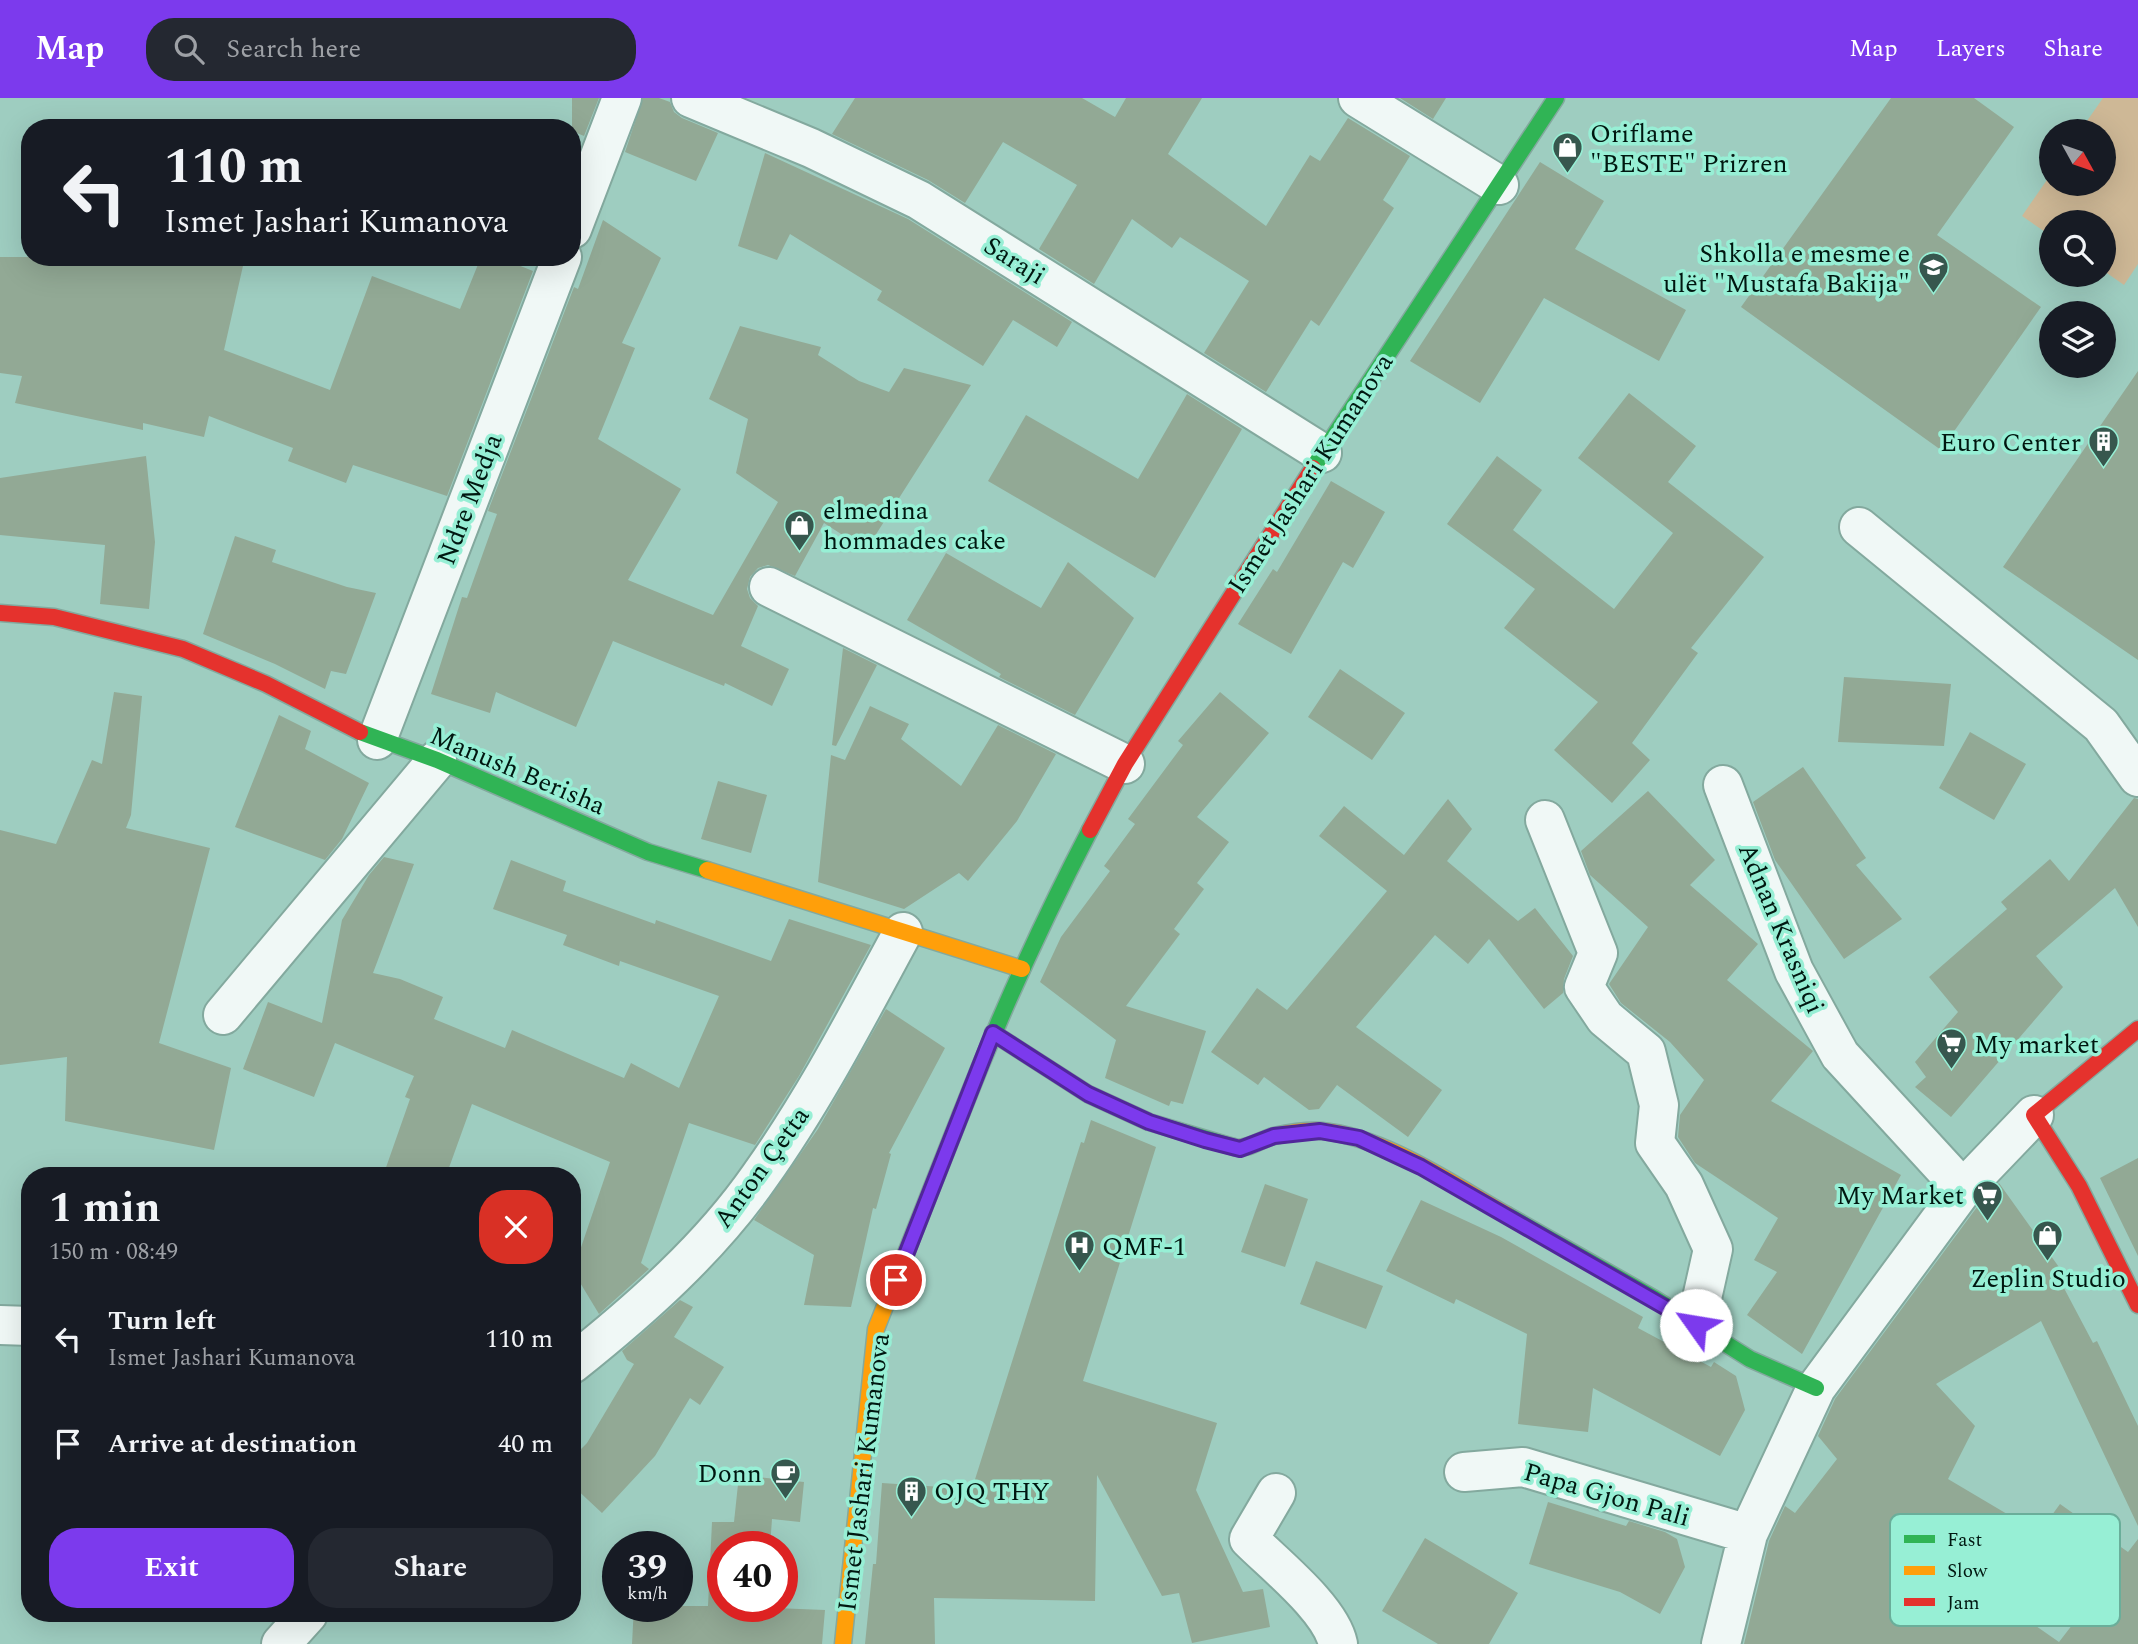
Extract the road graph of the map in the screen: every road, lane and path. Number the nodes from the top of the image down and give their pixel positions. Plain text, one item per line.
1 (622, 98) edge
2 (691, 98) edge
3 (1358, 98) edge
4 (1556, 98) edge
5 (1499, 184) junction
6 (581, 205) edge
7 (559, 266) edge
8 (1322, 453) junction
9 (1859, 527) dead end
10 (769, 587) dead end
11 (0, 613) edge
12 (377, 740) junction
13 (437, 760) junction
14 (1125, 764) junction
15 (2138, 777) edge
16 (1723, 785) dead end
17 (1545, 820) dead end
18 (903, 932) junction
19 (1022, 969) junction
20 (223, 1015) dead end
21 (2138, 1028) edge
22 (993, 1033) junction
23 (2034, 1115) junction
24 (1963, 1189) junction
25 (2138, 1305) edge
26 (0, 1325) edge
27 (1696, 1325) junction
28 (21, 1326) edge
29 (581, 1356) edge
30 (1816, 1388) junction
31 (1464, 1472) dead end
32 (1276, 1493) dead end
33 (1748, 1534) junction
34 (301, 1622) edge
35 (281, 1644) edge
36 (843, 1644) edge
37 (1338, 1644) edge
38 (1721, 1644) edge

1 - 6 street
2 - 8 street, Saraji
3 - 5 street
4 - 5 street, Ismet Jashari Kumanova
5 - 8 street, Ismet Jashari Kumanova
7 - 12 street, Ndre Medja
8 - 14 street, Ismet Jashari Kumanova
9 - 15 street
10 - 14 street
11 - 12 street, Manush Berisha
12 - 13 street, Manush Berisha
13 - 18 street, Manush Berisha
13 - 20 street
14 - 19 street, Ismet Jashari Kumanova
16 - 24 street, Adnan Krasniqi
17 - 27 street
18 - 19 street, Manush Berisha
18 - 29 street, Anton Çetta
19 - 22 street, Ismet Jashari Kumanova
21 - 23 street
22 - 27 street
22 - 36 street, Ismet Jashari Kumanova
23 - 24 street
23 - 25 street
24 - 30 street
26 - 28 street
27 - 30 street
30 - 33 street
31 - 33 street, Papa Gjon Pali
32 - 37 street
33 - 38 street
34 - 35 street

